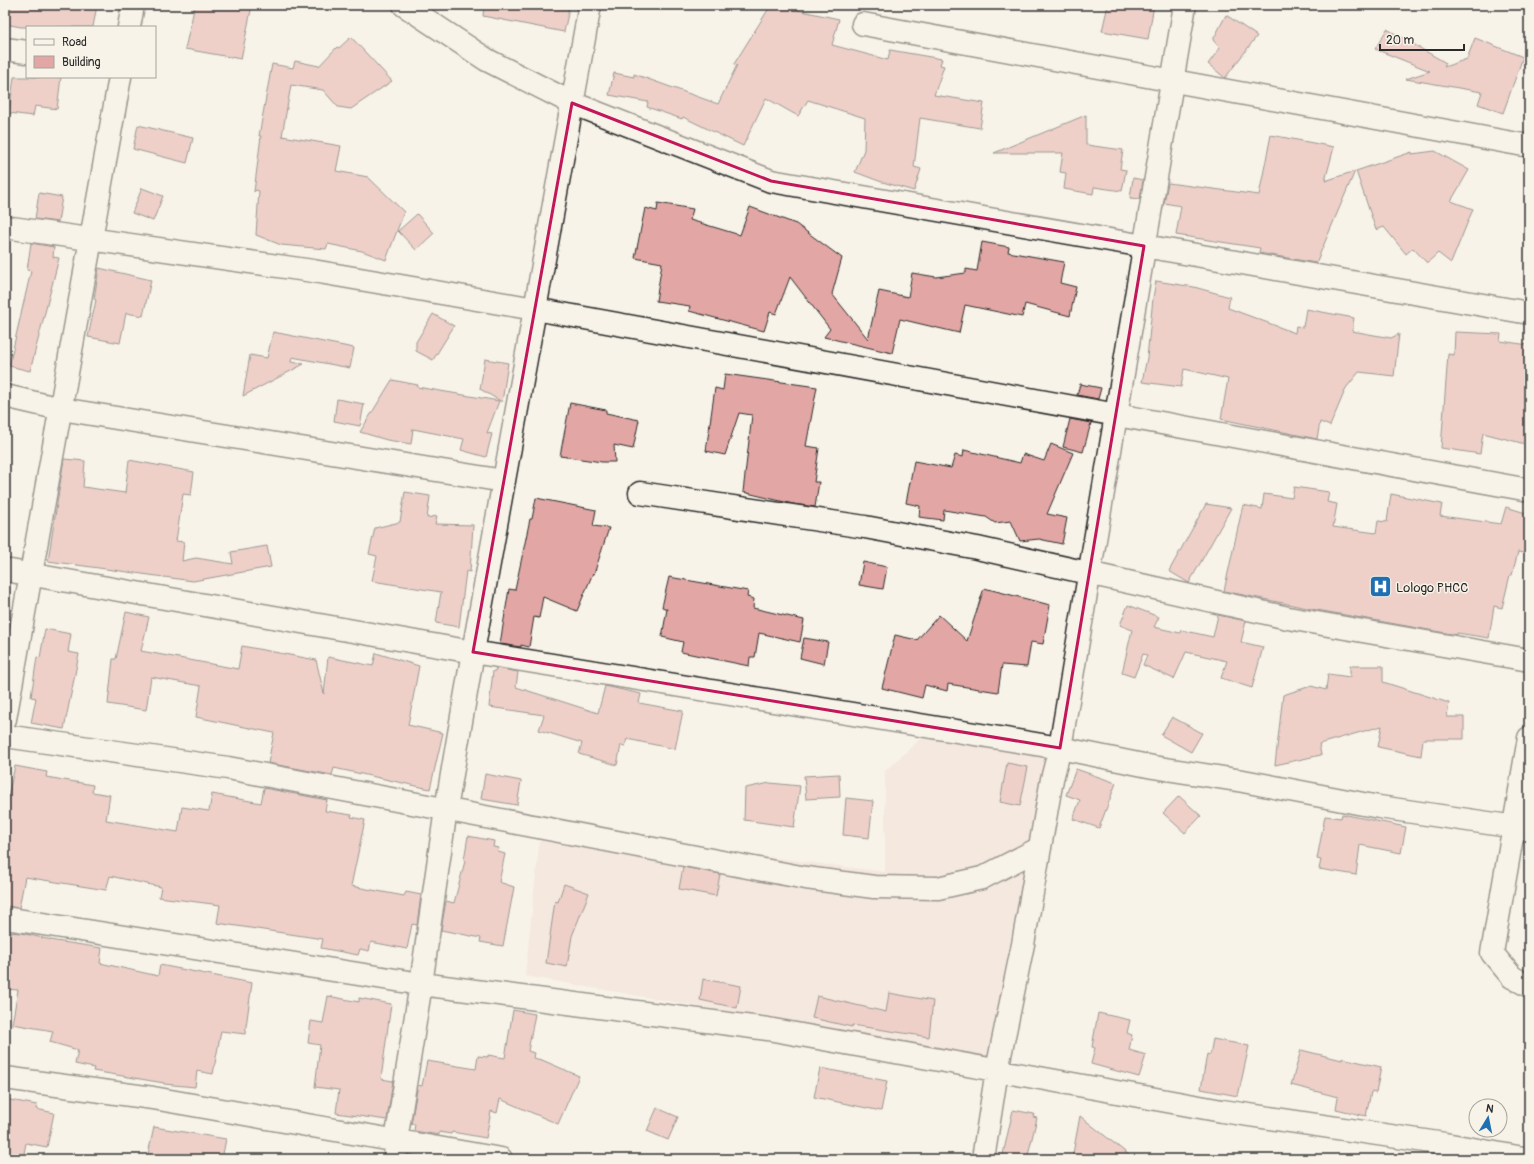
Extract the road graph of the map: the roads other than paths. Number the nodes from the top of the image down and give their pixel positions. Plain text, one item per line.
1 (133, 5) edge
2 (404, 5) edge
3 (590, 5) edge
4 (1185, 5) edge
5 (863, 24) dead end
6 (129, 26) edge
7 (5, 49) edge
8 (26, 52) edge
9 (120, 78) edge
10 (1172, 81) junction
11 (572, 103) junction
12 (1529, 146) edge
13 (5, 227) edge
14 (91, 240) junction
15 (1144, 246) junction
16 (535, 310) junction
17 (1529, 313) edge
18 (5, 396) edge
19 (61, 409) junction
20 (1116, 415) junction
21 (504, 481) junction
22 (1529, 490) edge
23 (640, 493) dead end
24 (5, 570) edge
25 (1089, 574) junction
26 (31, 576) junction
27 (472, 652) junction
28 (1529, 660) edge
29 (5, 719) edge
30 (5, 736) edge
31 (1529, 738) edge
32 (1060, 748) junction
33 (446, 809) junction
34 (1521, 828) edge
35 (1040, 848) junction
36 (5, 918) edge
37 (421, 984) junction
38 (1529, 986) edge
39 (997, 1070) junction
40 (5, 1078) edge
41 (396, 1150) edge
42 (1444, 1151) edge
43 (501, 1159) edge
44 (983, 1159) edge
45 (1529, 1159) edge

1 - 6 street
2 - 11 street
3 - 11 street
4 - 10 street
5 - 10 street
7 - 8 street
9 - 14 street
10 - 12 street
10 - 15 street
11 - 15 street
11 - 16 street
13 - 14 street
14 - 16 street
14 - 19 street
15 - 17 street
15 - 20 street
16 - 20 street
16 - 21 street
18 - 19 street
19 - 21 street
19 - 26 street
20 - 22 street
20 - 25 street
21 - 27 street
23 - 25 street
24 - 26 street
25 - 28 street
25 - 32 street
26 - 27 street
26 - 29 street
27 - 32 street
27 - 33 street
30 - 33 street
31 - 34 street
32 - 34 street
32 - 35 street
33 - 35 street
33 - 37 street
34 - 38 street
35 - 39 street
36 - 37 street
37 - 39 street
37 - 41 street
39 - 42 street
39 - 44 street
40 - 41 street
41 - 43 street
42 - 45 street

